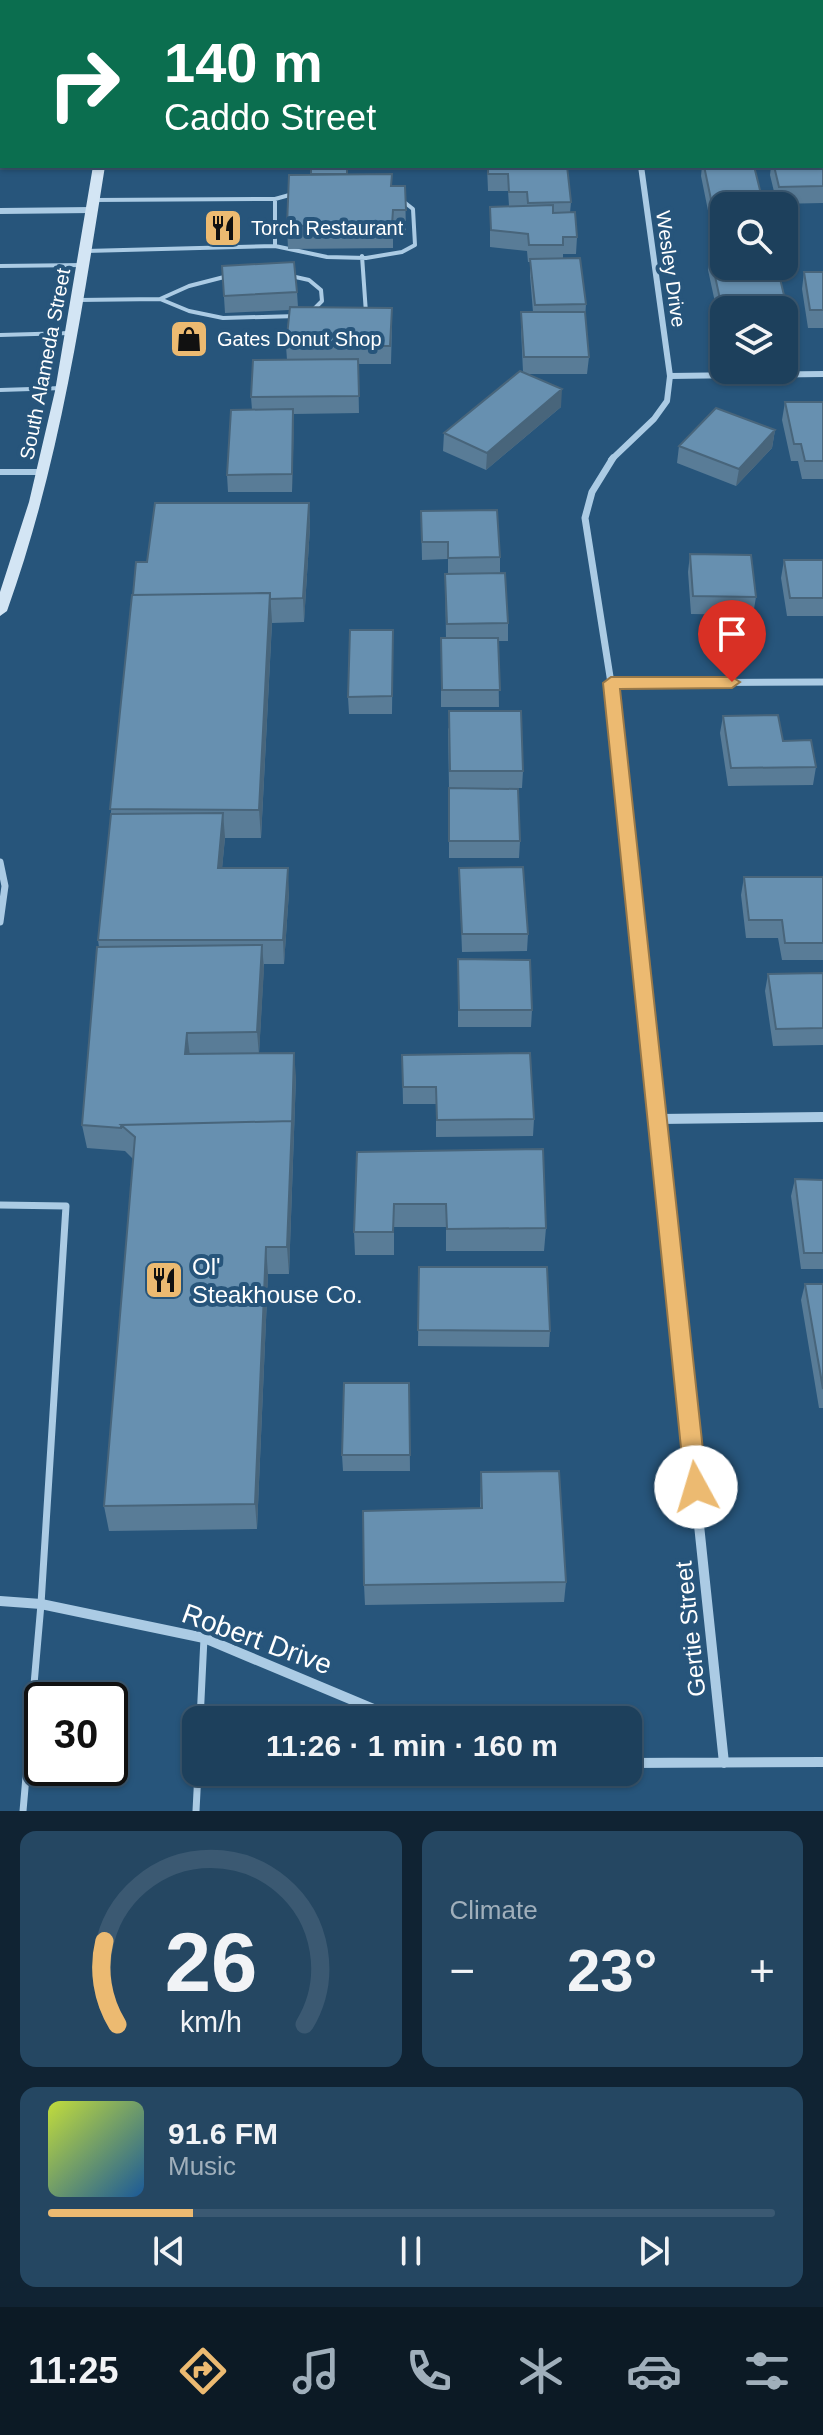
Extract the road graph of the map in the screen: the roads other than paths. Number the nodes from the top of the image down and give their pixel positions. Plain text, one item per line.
1 (99, 168) edge
2 (641, 168) edge
3 (295, 194) edge
4 (397, 196) edge
5 (275, 199) junction
6 (92, 205) junction
7 (0, 211) edge
8 (275, 246) junction
9 (362, 256) junction
10 (84, 258) junction
11 (294, 265) edge
12 (0, 266) edge
13 (233, 276) edge
14 (160, 299) junction
15 (78, 300) junction
16 (367, 314) edge
17 (73, 333) junction
18 (0, 335) edge
19 (823, 374) edge
20 (670, 376) junction
21 (63, 388) junction
22 (0, 390) edge
23 (0, 472) edge
24 (45, 472) junction
25 (4, 586) edge
26 (0, 611) edge
27 (823, 682) edge
28 (611, 683) junction
29 (0, 862) edge
30 (0, 922) edge
31 (823, 1117) edge
32 (659, 1119) junction
33 (0, 1205) edge
34 (0, 1601) edge
35 (41, 1604) junction
36 (204, 1638) junction
37 (201, 1706) edge
38 (367, 1706) edge
39 (823, 1762) edge
40 (642, 1763) edge
41 (724, 1763) junction
42 (197, 1786) edge
43 (23, 1811) edge
44 (196, 1811) edge

1 - 6 main road, South Alameda Street
2 - 20 street, Wesley Drive
3 - 5 lane
4 - 9 lane
5 - 6 lane
5 - 8 lane
6 - 7 street
6 - 10 main road, South Alameda Street
8 - 9 lane
8 - 10 lane
9 - 16 lane
10 - 12 lane
10 - 15 main road, South Alameda Street
11 - 14 lane
13 - 14 lane
14 - 15 lane
15 - 17 main road, South Alameda Street
17 - 18 lane
17 - 21 main road, South Alameda Street
19 - 20 street
20 - 28 street, Gertie Street
21 - 22 lane
21 - 24 main road, South Alameda Street
23 - 24 lane
24 - 25 main road, South Alameda Street
25 - 26 main road, South Alameda Street
27 - 28 street
28 - 32 street, Gertie Street
29 - 30 street
31 - 32 street
32 - 41 street, Gertie Street
33 - 35 lane
34 - 35 street, Robert Drive
35 - 36 street, Robert Drive
35 - 43 lane
36 - 37 lane
36 - 38 street, Robert Drive
39 - 41 street
40 - 41 street
42 - 44 lane

